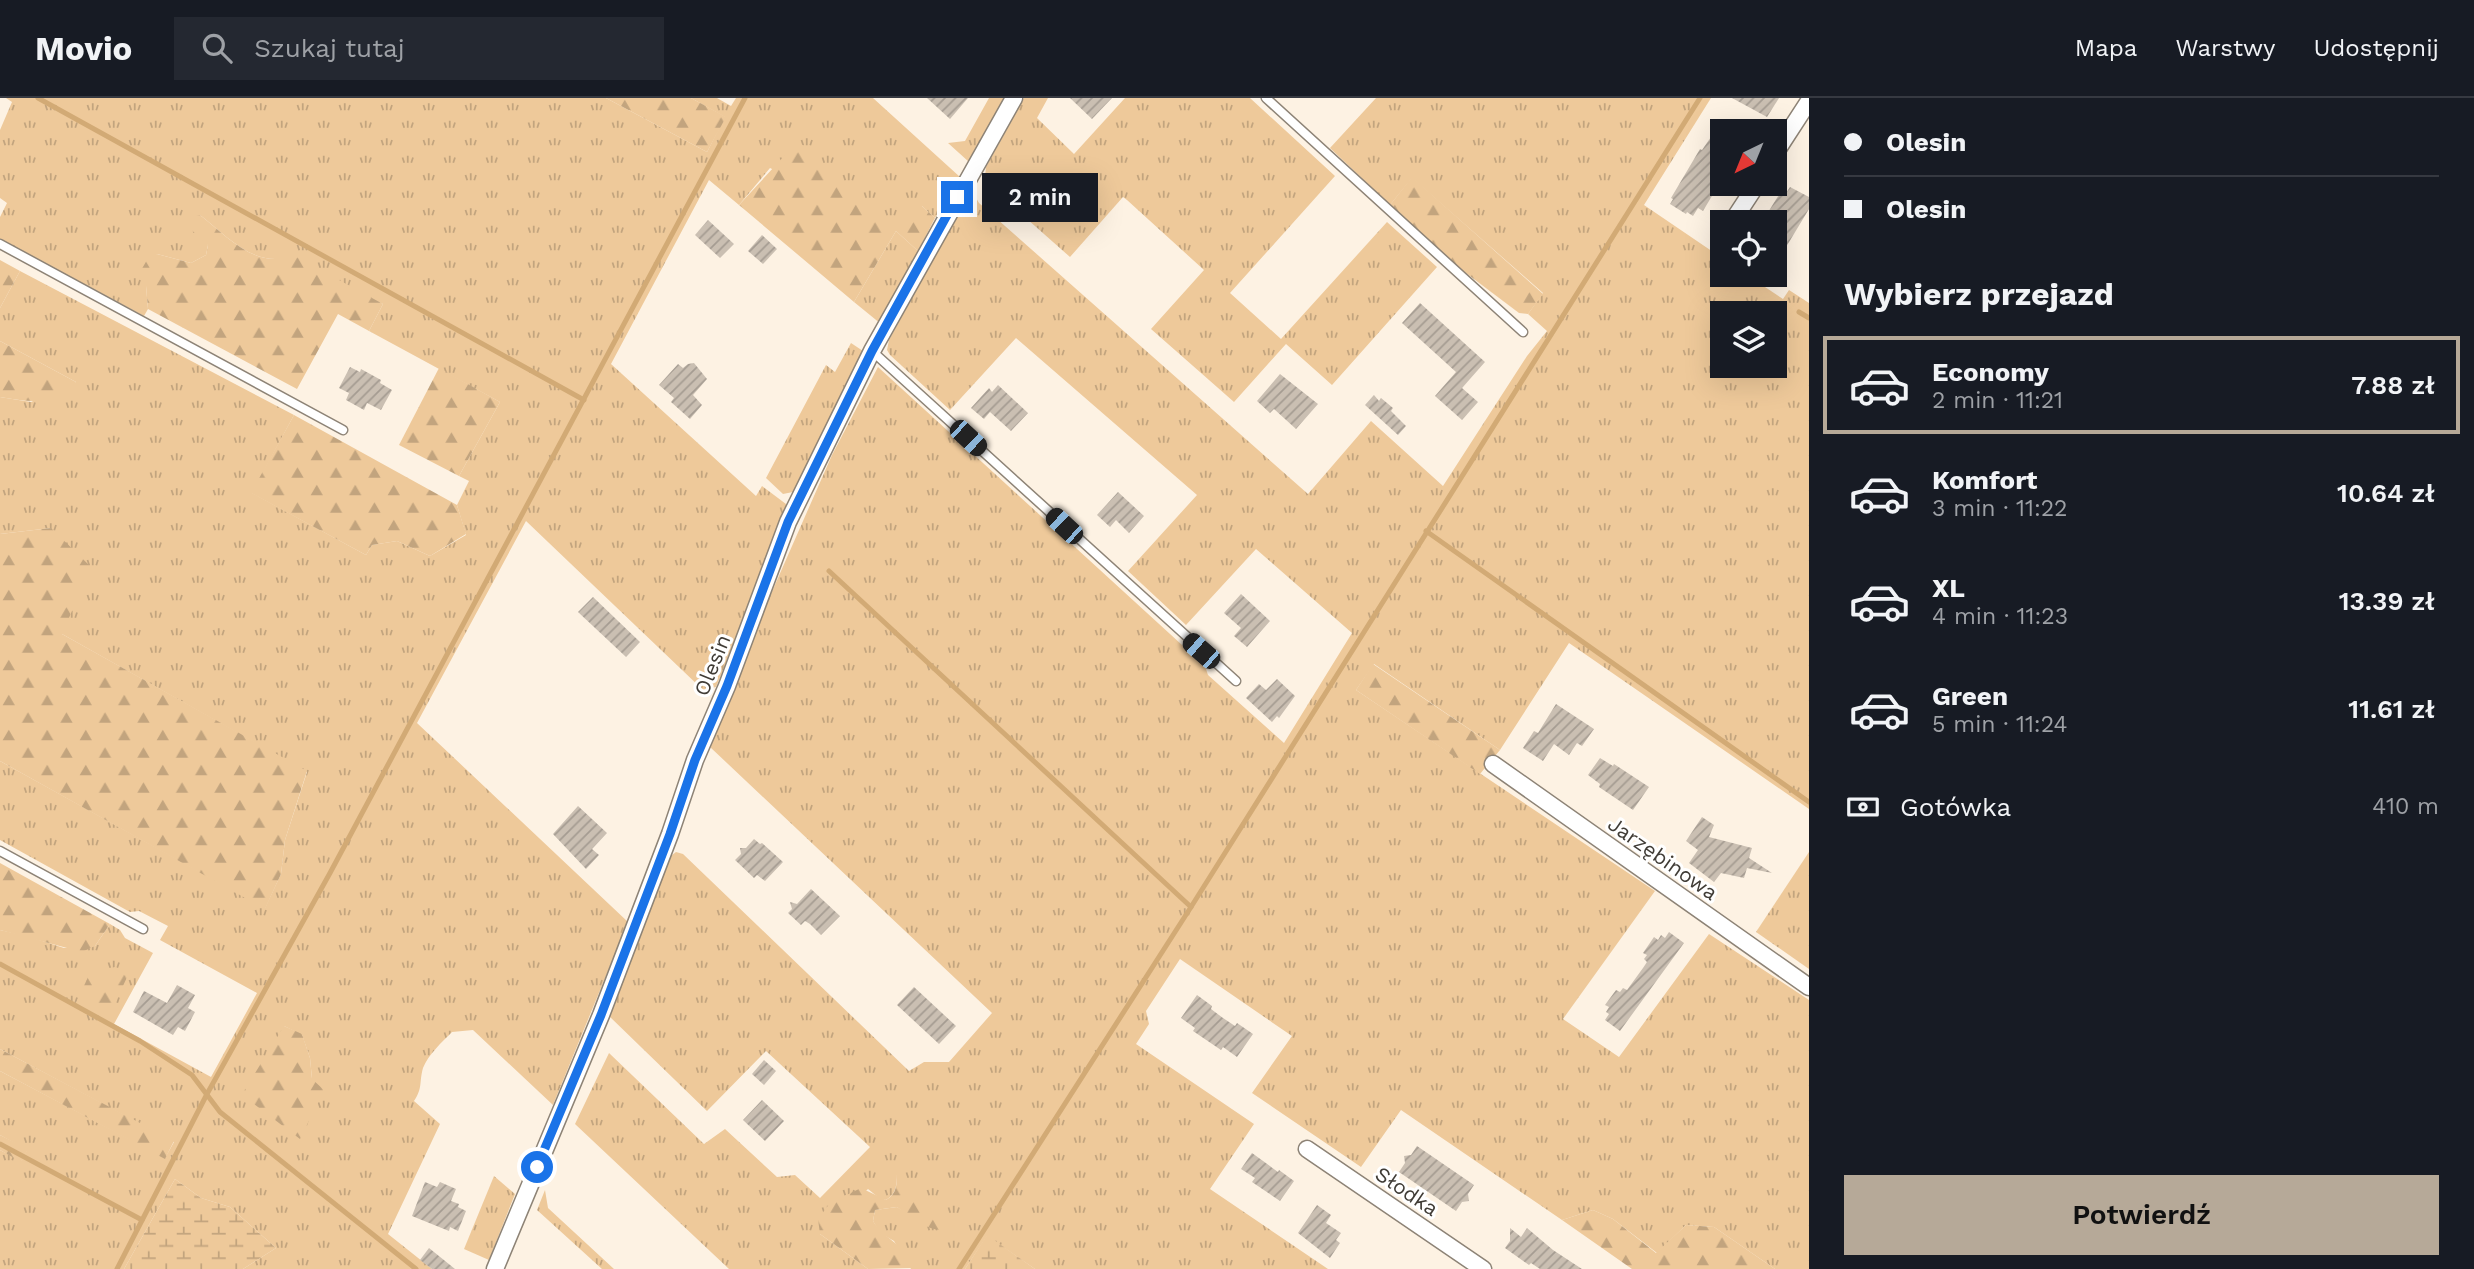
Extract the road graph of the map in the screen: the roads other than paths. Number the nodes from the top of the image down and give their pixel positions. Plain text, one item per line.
1 (1014, 98) edge
2 (1266, 98) edge
3 (1809, 101) edge
4 (1787, 135) edge
5 (0, 244) edge
6 (1523, 332) dead end
7 (872, 351) junction
8 (343, 430) dead end
9 (1236, 681) dead end
10 (1493, 764) dead end
11 (0, 850) edge
12 (143, 929) dead end
13 (1809, 987) edge
14 (1307, 1149) dead end
15 (495, 1269) edge
16 (1483, 1269) edge

1 - 7 street, Olesin
2 - 6 lane
3 - 4 street
5 - 8 lane
7 - 9 lane
7 - 15 street, Olesin
10 - 13 street, Jarzębinowa
11 - 12 lane
14 - 16 street, Słodka

